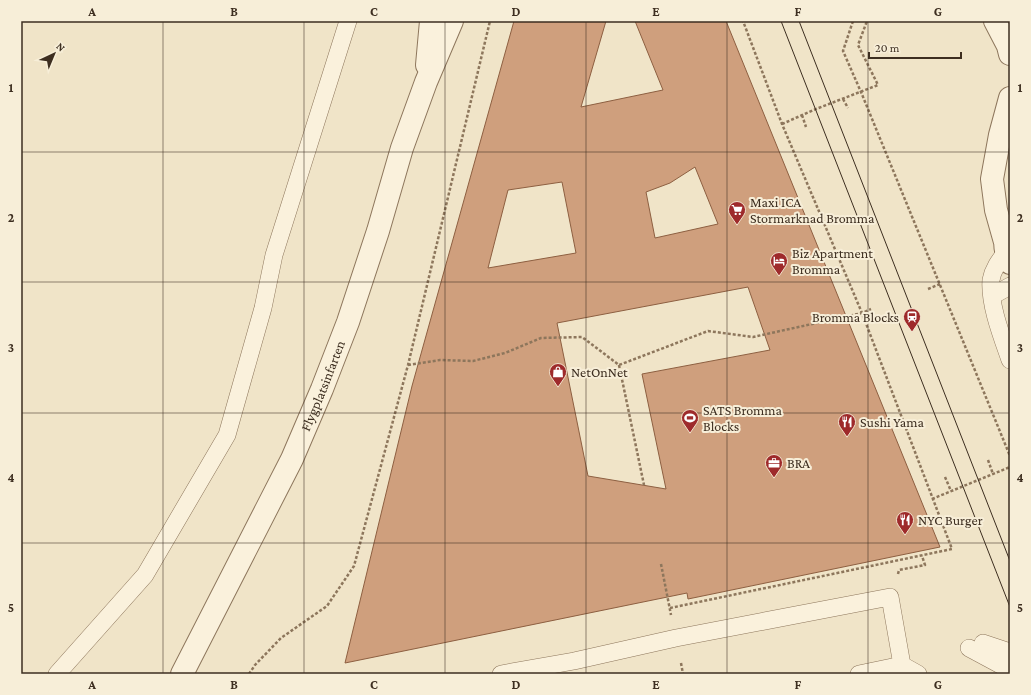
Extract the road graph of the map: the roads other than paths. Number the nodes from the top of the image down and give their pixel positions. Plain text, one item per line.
1 (348, 21) edge
2 (432, 21) edge
3 (452, 21) edge
4 (995, 21) edge
5 (1010, 54) edge
6 (426, 82) junction
7 (1010, 98) edge
8 (1008, 246) edge
9 (1010, 286) edge
10 (992, 296) junction
11 (1010, 360) edge
12 (1010, 652) edge
13 (902, 665) junction
14 (575, 668) edge
15 (1010, 670) edge
16 (57, 674) edge
17 (182, 674) edge
18 (501, 674) edge
19 (859, 674) edge
20 (918, 674) edge

1 - 16 lane
2 - 6 street, Flygplatsinfarten
3 - 6 street, Flygplatsinfarten
4 - 5 street
6 - 17 street, Flygplatsinfarten
7 - 8 street
8 - 10 lane
9 - 10 lane
10 - 11 lane
12 - 15 lane
13 - 14 lane
13 - 19 lane
13 - 20 lane
14 - 18 lane

